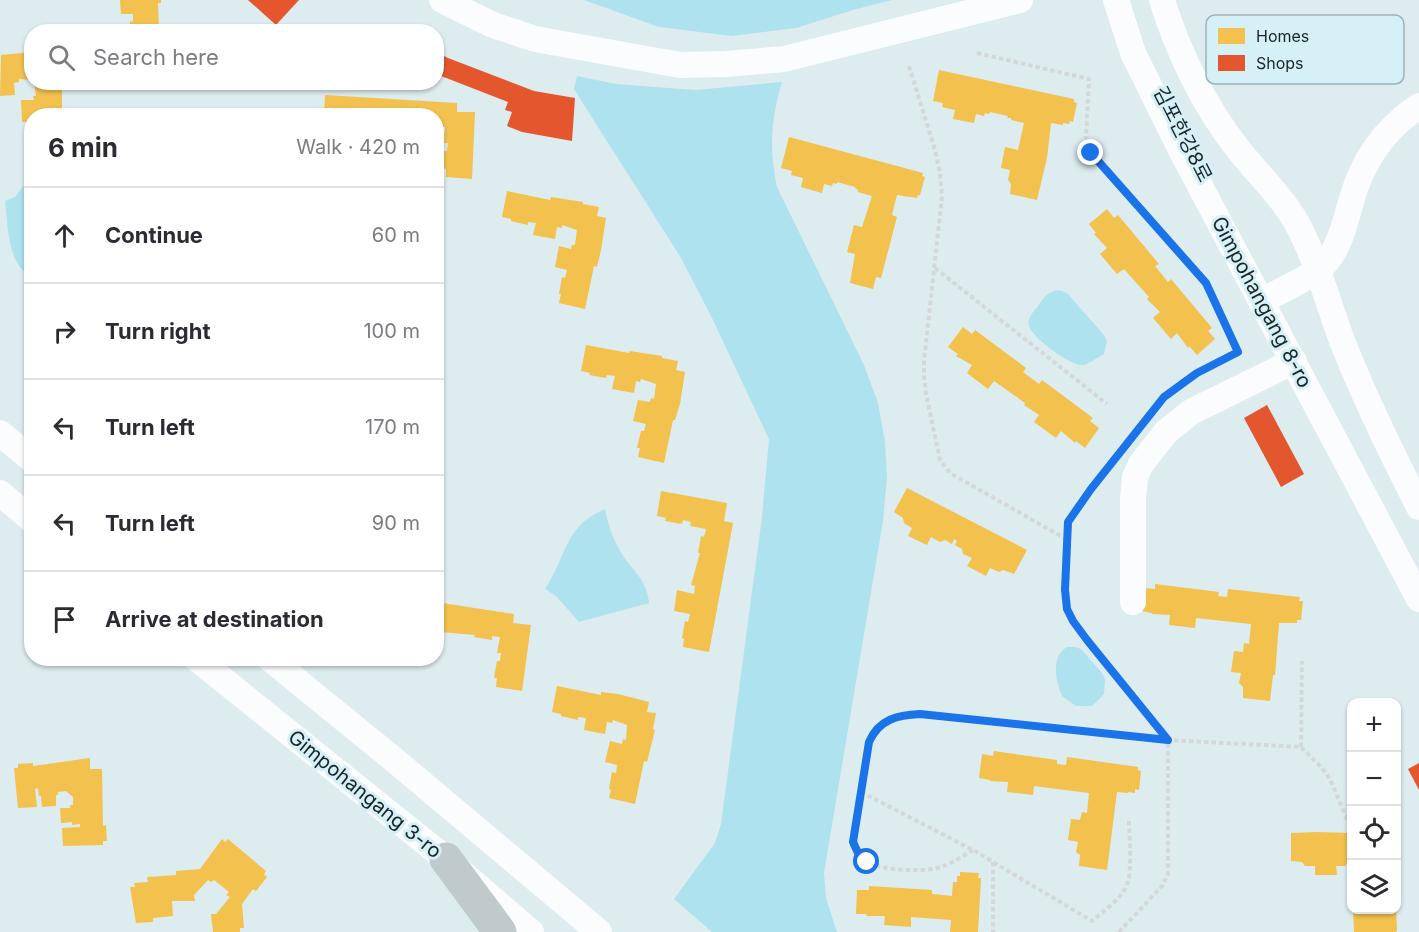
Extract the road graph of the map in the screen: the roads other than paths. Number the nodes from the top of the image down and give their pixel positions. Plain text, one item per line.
1 (442, 0) edge
2 (1020, 0) edge
3 (1118, 0) edge
4 (1162, 0) edge
5 (1419, 106) edge
6 (1317, 269) junction
7 (1268, 298) junction
8 (1294, 361) junction
9 (0, 433) edge
10 (24, 453) edge
11 (0, 493) edge
12 (1419, 507) edge
13 (24, 513) edge
14 (1419, 599) edge
15 (1133, 602) dead end
16 (206, 666) edge
17 (279, 666) edge
18 (446, 859) junction
19 (500, 932) edge
20 (531, 932) edge
21 (599, 932) edge

1 - 2 street
3 - 7 street, 김포한강8로
3 - 8 street, Gimpohangang 8-ro
4 - 6 street
5 - 6 street
6 - 7 street
6 - 12 street
7 - 8 street, 김포한강8로
8 - 14 street, Gimpohangang 8-ro
8 - 15 street
9 - 10 street
11 - 13 street
16 - 18 street, Gimpohangang 3-ro
17 - 21 street
18 - 19 main road
18 - 20 street, Gimpohangang 3-ro

